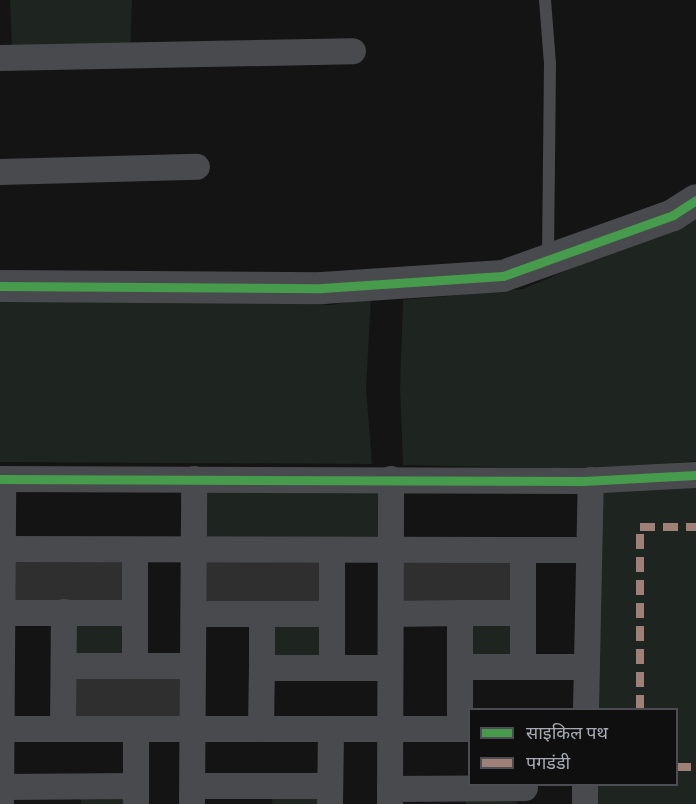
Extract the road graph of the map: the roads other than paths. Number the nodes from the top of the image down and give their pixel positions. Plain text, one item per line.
1 (545, 0) edge
2 (353, 51) dead end
3 (0, 58) edge
4 (197, 167) dead end
5 (0, 172) edge
6 (696, 200) edge
7 (548, 260) junction
8 (0, 286) edge
9 (696, 475) edge
10 (1, 479) edge
11 (194, 479) junction
12 (391, 479) junction
13 (591, 480) junction
14 (1, 549) edge
15 (135, 550) junction
16 (194, 550) junction
17 (332, 550) junction
18 (391, 550) junction
19 (523, 550) junction
20 (590, 550) junction
21 (64, 612) junction
22 (135, 612) junction
23 (2, 613) junction
24 (460, 613) junction
25 (194, 614) junction
26 (262, 614) junction
27 (332, 614) junction
28 (391, 614) junction
29 (523, 614) junction
30 (64, 666) junction
31 (135, 666) junction
32 (193, 666) junction
33 (460, 667) junction
34 (523, 667) junction
35 (587, 667) junction
36 (262, 668) junction
37 (332, 668) junction
38 (390, 668) junction
39 (1, 669) edge
40 (586, 708) edge
41 (63, 728) junction
42 (1, 729) edge
43 (136, 729) junction
44 (193, 729) junction
45 (261, 729) junction
46 (331, 729) junction
47 (390, 729) junction
48 (465, 729) edge
49 (585, 786) edge
50 (525, 792) edge
51 (1, 795) edge
52 (74, 795) edge
53 (136, 795) edge
54 (193, 795) edge
55 (266, 795) edge
56 (330, 795) edge
57 (390, 796) edge
58 (459, 796) edge
59 (585, 804) edge

1 - 7 lane
2 - 3 street
4 - 5 street
6 - 7 street
7 - 8 street
9 - 13 street
10 - 11 street
10 - 14 street
11 - 12 street
11 - 16 street
12 - 13 street
12 - 18 street
13 - 20 street
14 - 15 street
14 - 23 street
15 - 16 street
15 - 22 street
16 - 17 street
16 - 25 street
17 - 18 street
17 - 27 street
18 - 19 street
18 - 28 street
19 - 20 street
19 - 29 street
20 - 35 street
21 - 22 street
21 - 23 street
21 - 30 street
22 - 31 street
23 - 39 street
24 - 28 street
24 - 29 street
24 - 33 street
25 - 26 street
25 - 32 street
26 - 27 street
26 - 36 street
27 - 37 street
28 - 38 street
29 - 34 street
30 - 31 street
30 - 41 street
31 - 32 street
32 - 44 street
33 - 34 street
33 - 48 street
34 - 35 street
35 - 40 street
36 - 37 street
36 - 45 street
37 - 38 street
38 - 47 street
39 - 42 street
41 - 42 street
41 - 43 street
42 - 51 street
43 - 44 street
43 - 53 street
44 - 45 street
44 - 54 street
45 - 46 street
46 - 47 street
46 - 56 street
47 - 48 street
47 - 57 street
49 - 59 street
50 - 58 street
51 - 52 street
52 - 53 street
54 - 55 street
55 - 56 street
57 - 58 street

